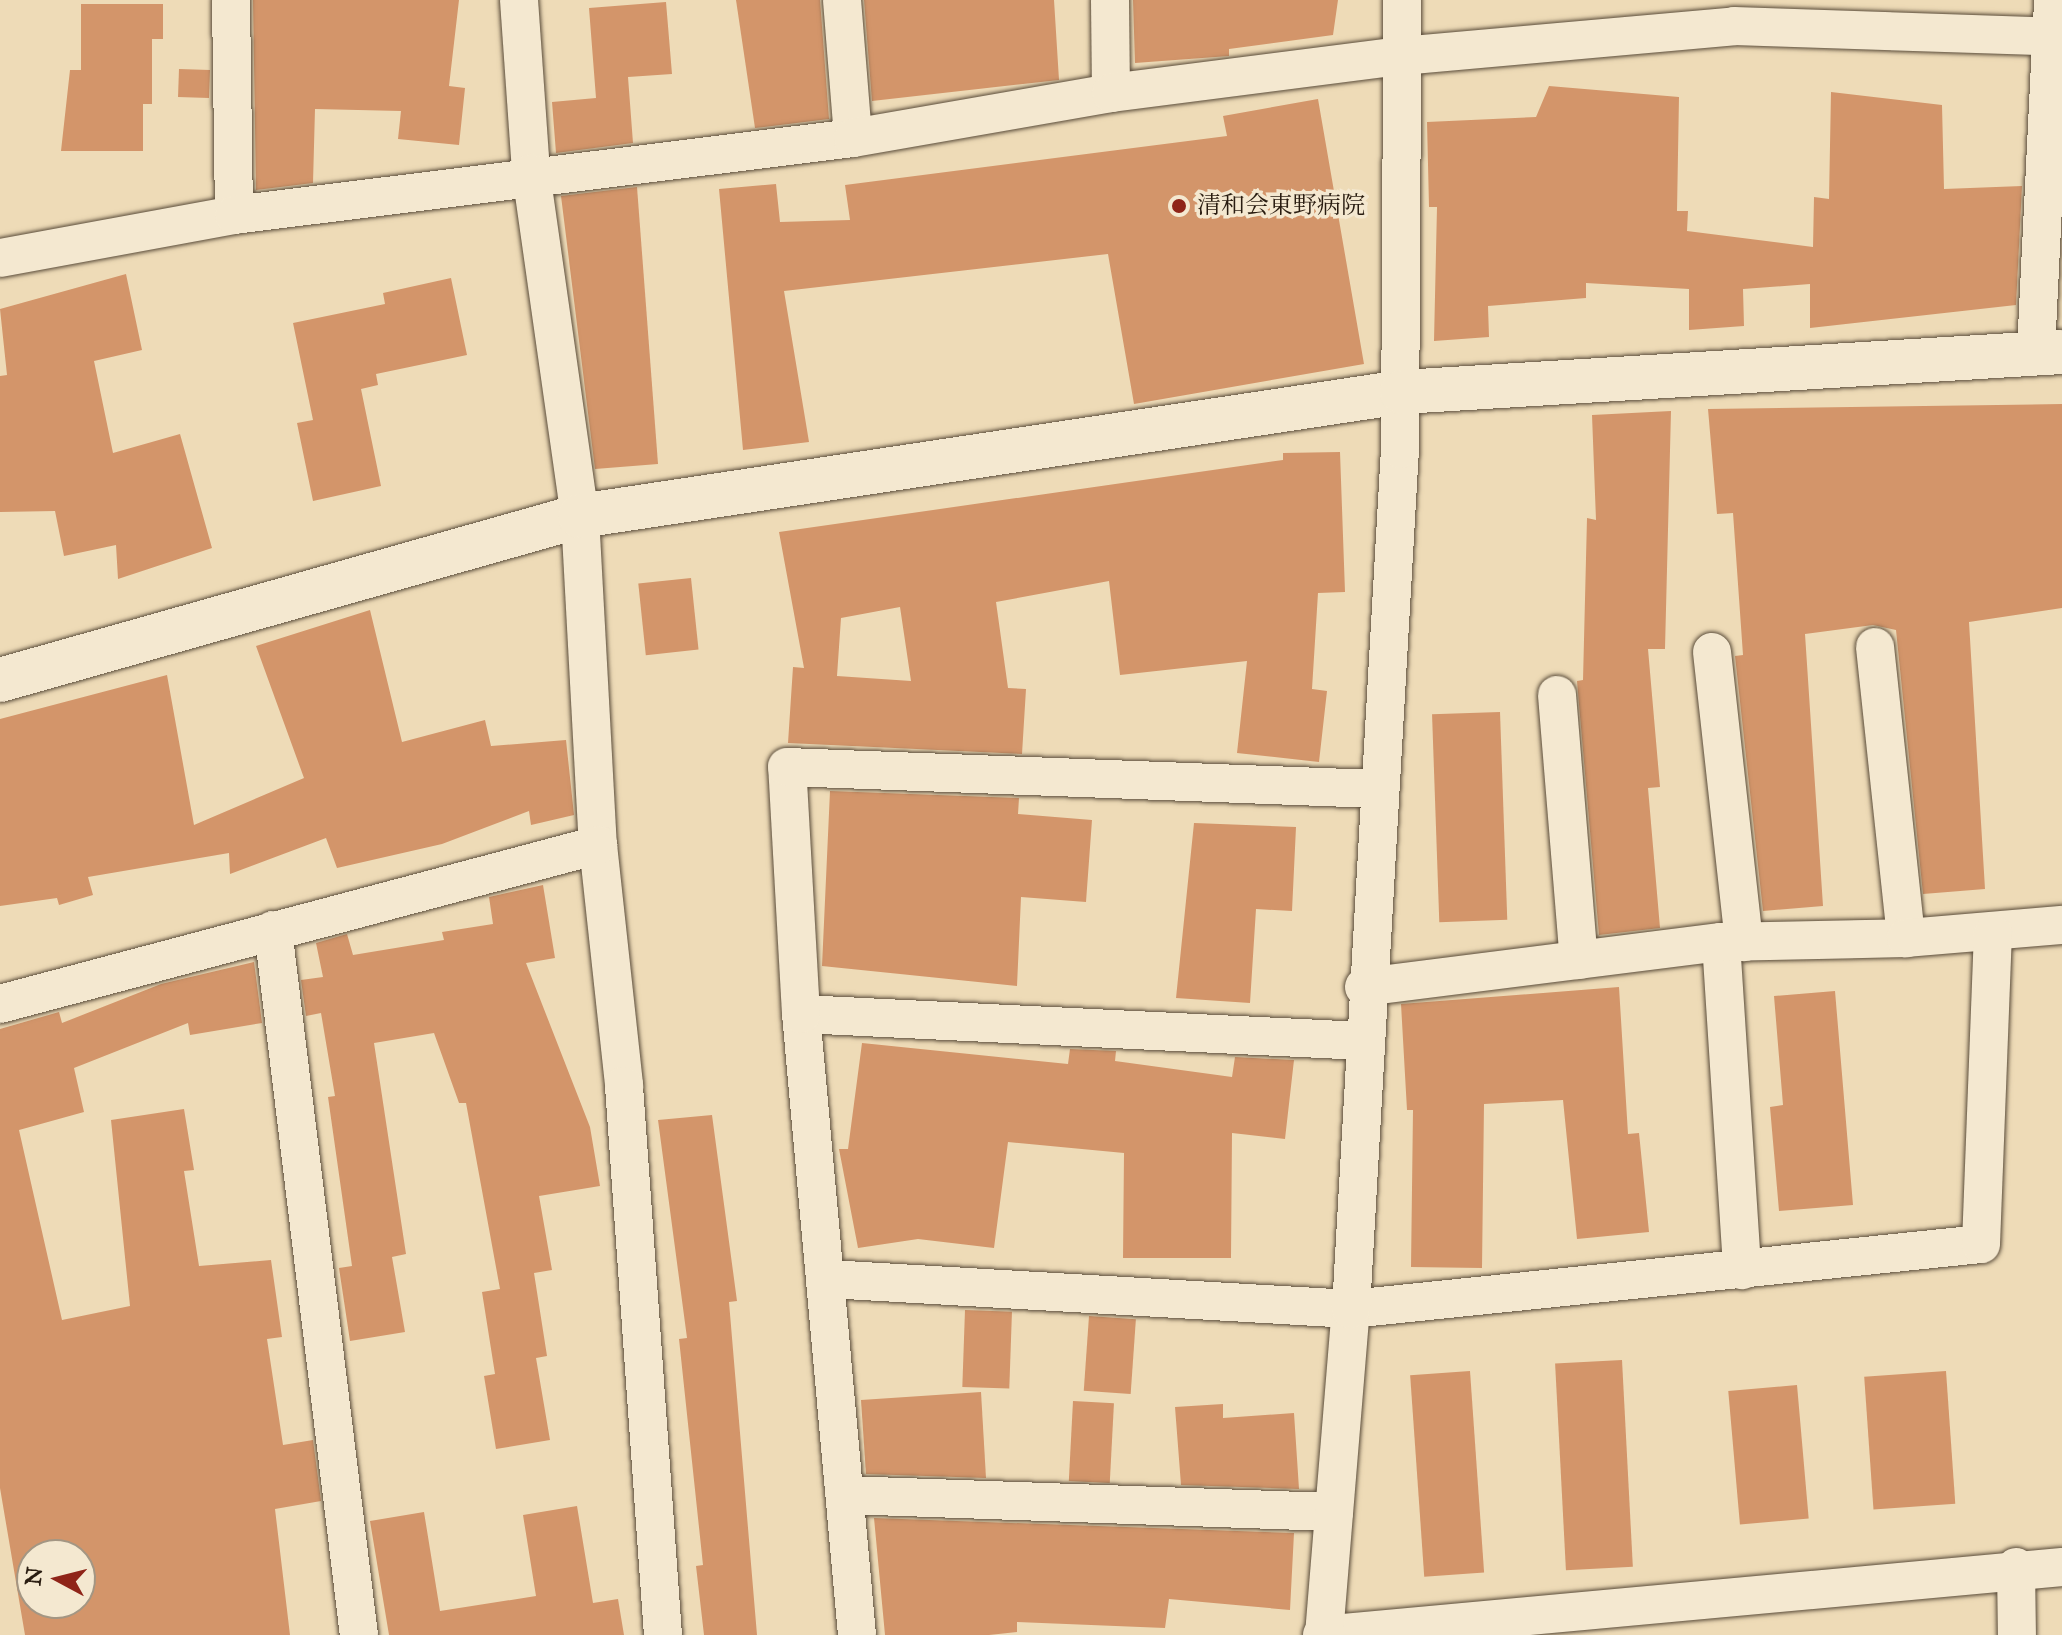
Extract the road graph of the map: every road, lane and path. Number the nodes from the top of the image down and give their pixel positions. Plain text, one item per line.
1 (231, 0) edge
2 (519, 0) edge
3 (842, 0) edge
4 (1110, 0) edge
5 (1402, 0) edge
6 (1735, 13) edge
7 (2055, 24) edge
8 (1401, 56) junction
9 (1111, 93) junction
10 (853, 138) junction
11 (531, 173) junction
12 (234, 215) junction
13 (0, 258) edge
14 (2049, 351) edge
15 (1402, 392) junction
16 (580, 516) junction
17 (1875, 647) dead end
18 (1712, 652) dead end
19 (0, 680) edge
20 (1557, 695) dead end
21 (1377, 789) junction
22 (598, 845) junction
23 (2062, 925) edge
24 (273, 930) junction
25 (1993, 934) junction
26 (1906, 938) junction
27 (1733, 942) junction
28 (1579, 960) junction
29 (1364, 987) junction
30 (0, 1004) edge
31 (801, 1014) junction
32 (1364, 1041) junction
33 (1742, 1270) junction
34 (828, 1279) junction
35 (1351, 1309) junction
36 (845, 1495) junction
37 (1334, 1512) junction
38 (2016, 1567) junction
39 (2062, 1567) edge
40 (359, 1635) edge
41 (663, 1635) edge
42 (857, 1635) edge
43 (1323, 1635) edge
44 (2017, 1635) edge

1 - 12 street
2 - 11 street
3 - 10 street
4 - 9 street
5 - 8 street
6 - 7 street
6 - 8 street
7 - 14 street
8 - 9 street
8 - 15 street
9 - 10 street
10 - 11 street
11 - 12 street
11 - 16 street
12 - 13 street
14 - 15 street
15 - 16 street
15 - 21 street
16 - 19 street
16 - 22 street
17 - 26 street
18 - 27 street
20 - 28 street
21 - 29 street
21 - 31 street
22 - 24 street
22 - 41 street
23 - 25 street
24 - 30 street
24 - 40 street
25 - 26 street
25 - 33 street
26 - 27 street
27 - 28 street
27 - 33 street
28 - 29 street
29 - 32 street
31 - 32 street
31 - 34 street
32 - 35 street
33 - 35 street
34 - 35 street
34 - 36 street
35 - 37 street
36 - 37 street
36 - 42 street
37 - 43 street
38 - 39 street
38 - 43 street
38 - 44 street

